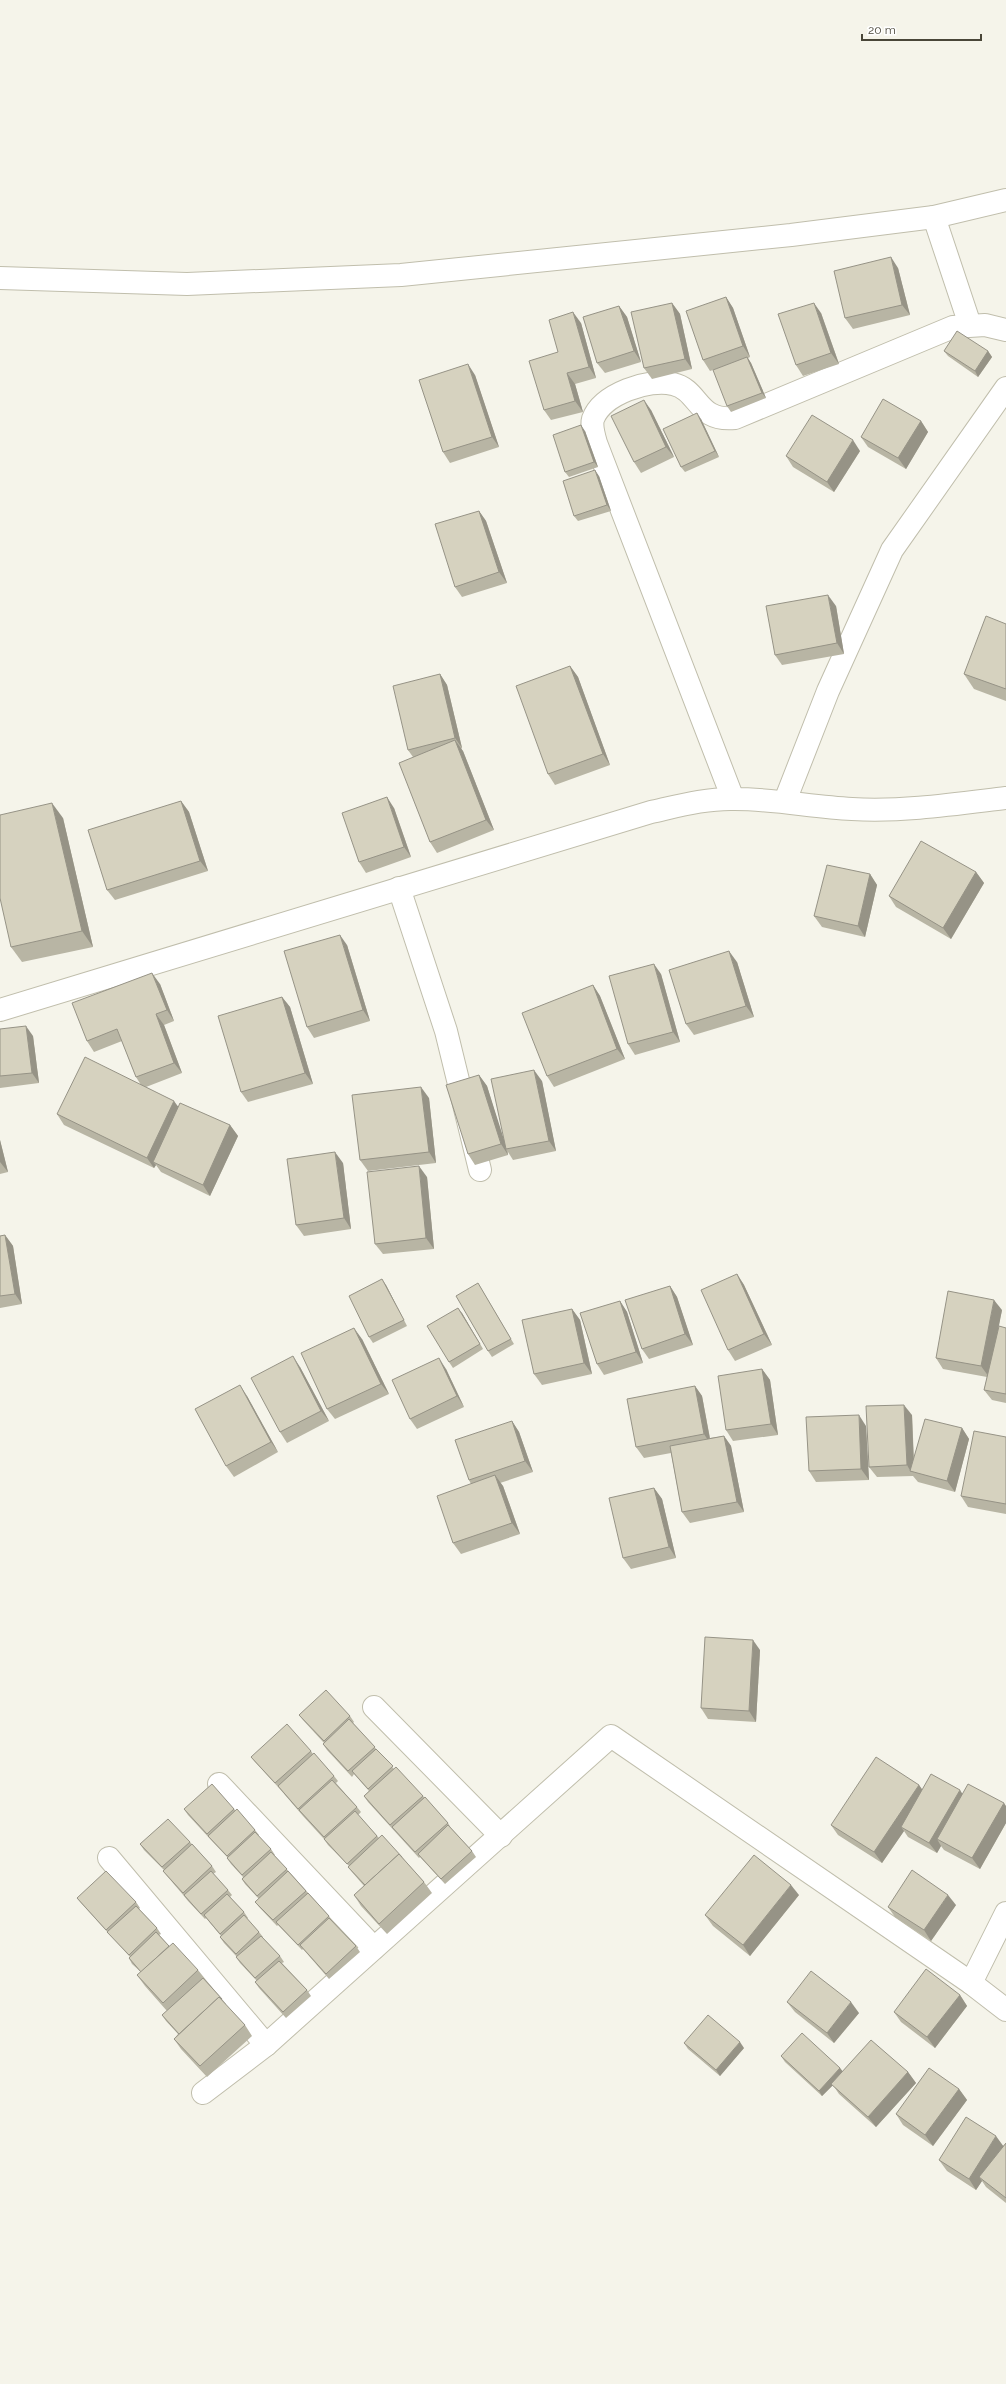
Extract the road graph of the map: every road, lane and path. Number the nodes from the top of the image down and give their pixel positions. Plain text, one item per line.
1 (1006, 200) edge
2 (934, 217) junction
3 (0, 278) edge
4 (970, 324) junction
5 (1006, 330) edge
6 (1006, 388) edge
7 (1006, 798) edge
8 (733, 799) junction
9 (785, 801) junction
10 (399, 888) junction
11 (0, 1010) edge
12 (480, 1170) edge
13 (374, 1707) dead end
14 (219, 1784) dead end
15 (501, 1836) junction
16 (109, 1858) dead end
17 (1006, 1913) edge
18 (374, 1948) junction
19 (971, 1983) junction
20 (1006, 2010) edge
21 (266, 2045) junction
22 (203, 2093) dead end

1 - 2 street
2 - 3 street
2 - 4 street
4 - 5 street
4 - 8 street
6 - 9 street
7 - 9 street
8 - 9 street
8 - 10 street
10 - 11 street
10 - 12 street
13 - 15 street
14 - 18 street
15 - 18 street
15 - 19 street
16 - 21 street
17 - 19 street
18 - 21 street
19 - 20 street
21 - 22 street

